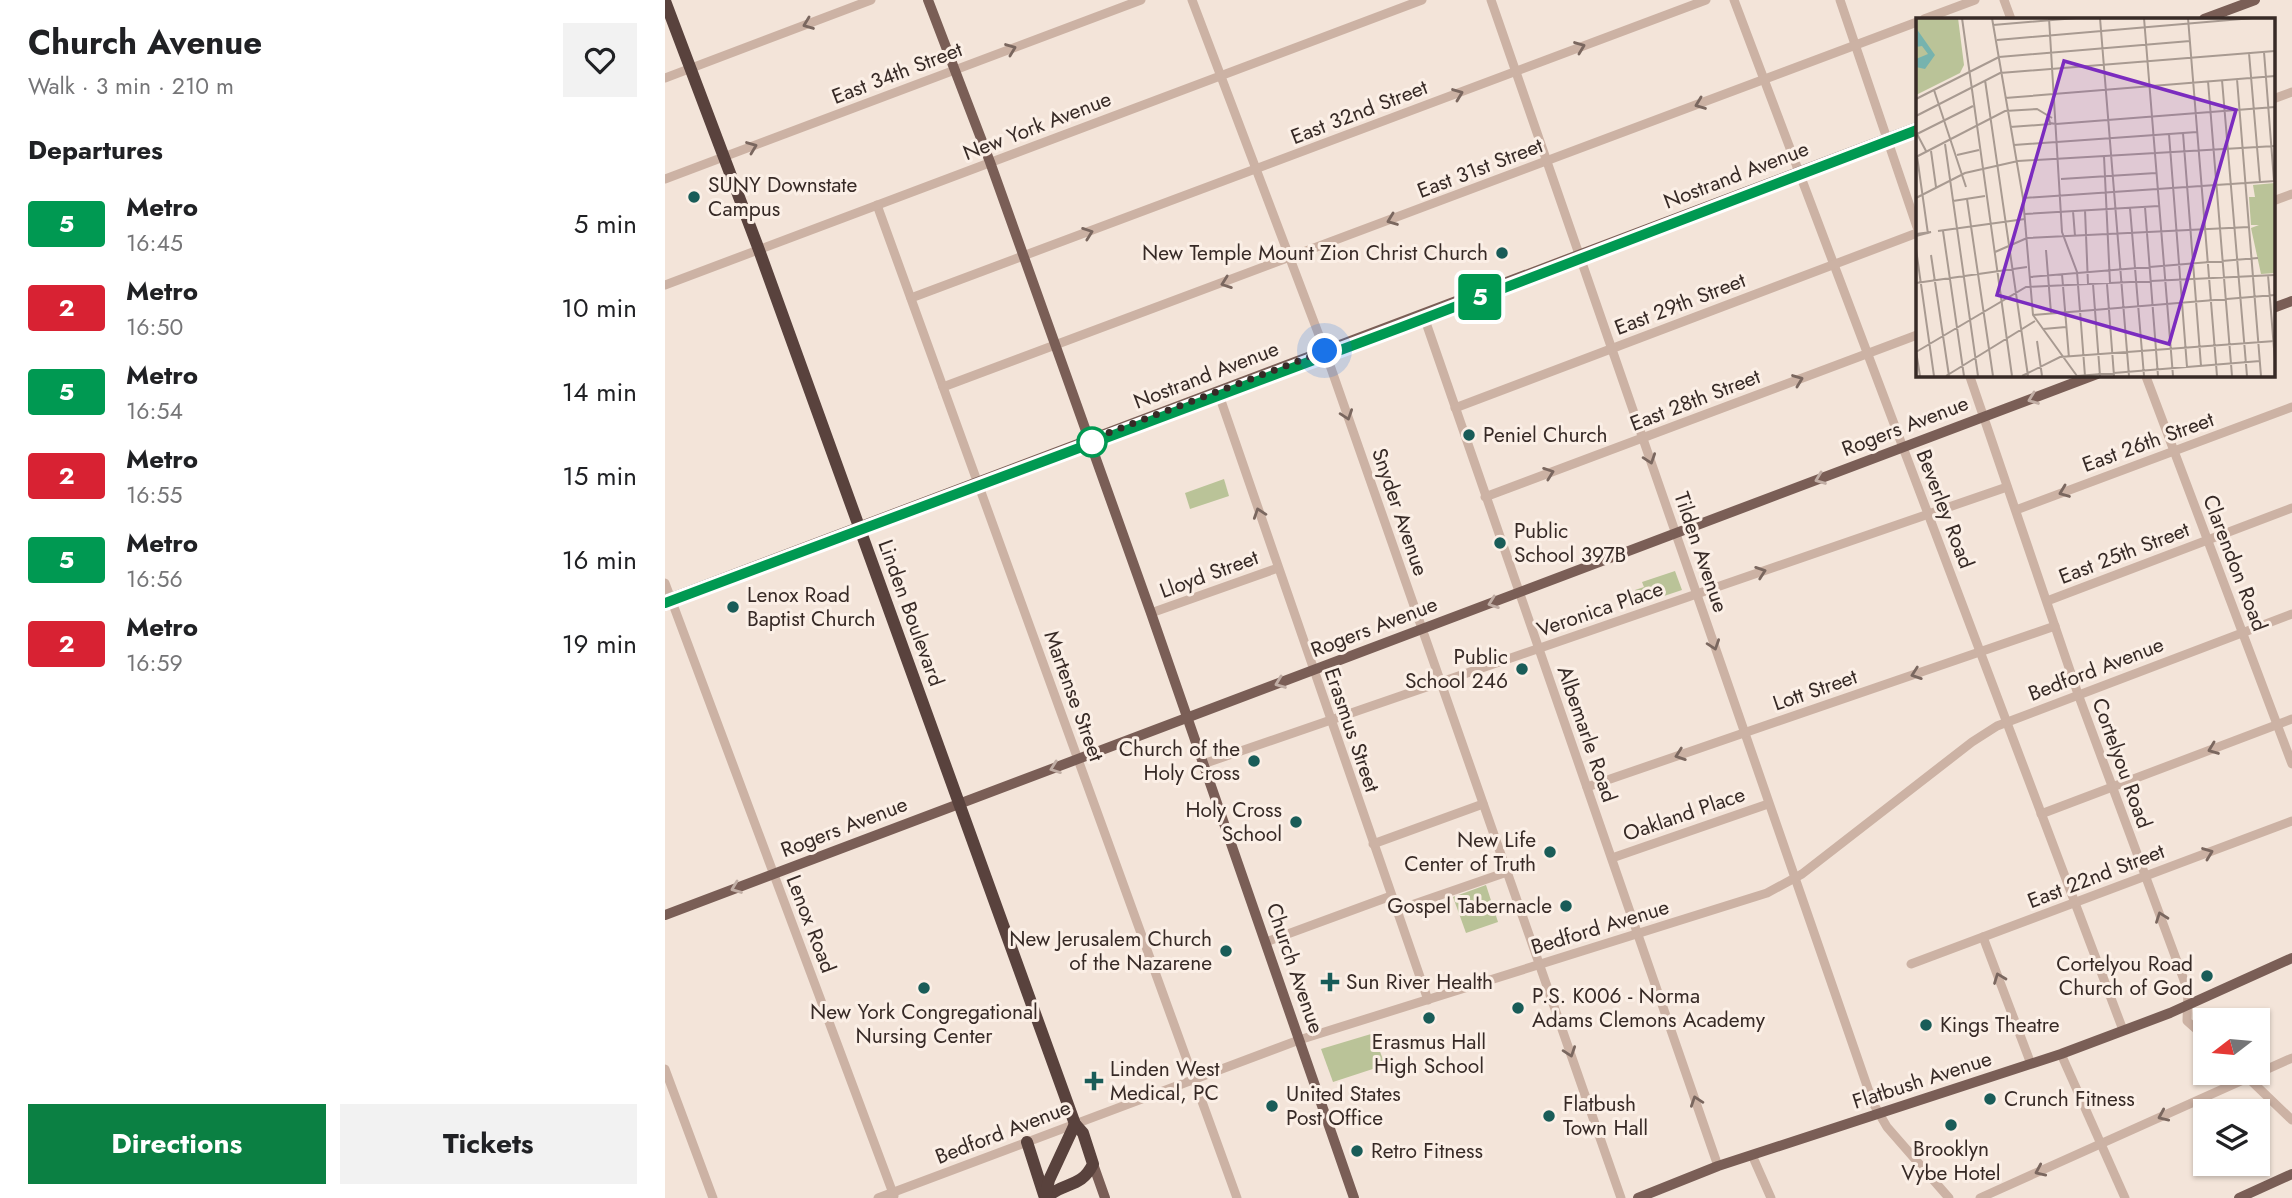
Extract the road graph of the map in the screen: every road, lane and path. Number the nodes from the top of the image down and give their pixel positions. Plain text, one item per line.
1 (871, 0) edge
2 (928, 0) edge
3 (1141, 0) edge
4 (1192, 0) edge
5 (1422, 0) edge
6 (1491, 0) edge
7 (1706, 0) edge
8 (1734, 0) edge
9 (1840, 0) edge
10 (1975, 0) edge
11 (2004, 0) edge
12 (2255, 0) edge
13 (665, 1) edge
14 (1927, 18) edge
15 (2011, 18) edge
16 (2207, 18) edge
17 (1916, 22) edge
18 (1856, 45) junction
19 (690, 68) junction
20 (955, 70) junction
21 (1516, 71) junction
22 (1221, 76) junction
23 (665, 78) edge
24 (1764, 80) junction
25 (2292, 92) edge
26 (2275, 98) edge
27 (1916, 127) edge
28 (1887, 139) junction
29 (724, 158) junction
30 (1547, 161) junction
31 (990, 162) junction
32 (1256, 170) junction
33 (1799, 172) junction
34 (665, 179) edge
35 (2292, 194) edge
36 (2275, 200) edge
37 (877, 205) junction
38 (1916, 224) edge
39 (1916, 233) edge
40 (759, 250) junction
41 (1580, 255) junction
42 (1024, 256) junction
43 (1290, 259) junction
44 (1834, 265) junction
45 (665, 285) edge
46 (911, 298) junction
47 (2292, 301) edge
48 (2275, 307) edge
49 (1423, 314) junction
50 (1916, 335) edge
51 (1055, 346) junction
52 (1612, 349) junction
53 (1325, 351) junction
54 (1867, 354) junction
55 (1970, 376) edge
56 (2092, 376) edge
57 (2146, 376) edge
58 (943, 387) junction
59 (1218, 392) junction
60 (2292, 407) edge
61 (1455, 408) junction
62 (1984, 417) junction
63 (1643, 439) junction
64 (1089, 440) junction
65 (1903, 448) junction
66 (2174, 451) junction
67 (978, 482) junction
68 (2007, 487) junction
69 (1485, 497) junction
70 (2292, 508) edge
71 (2016, 510) junction
72 (1928, 514) junction
73 (859, 527) junction
74 (1675, 534) junction
75 (2208, 540) junction
76 (1278, 568) junction
77 (665, 583) edge
78 (1519, 593) junction
79 (1697, 594) junction
80 (668, 599) edge
81 (2047, 601) junction
82 (1151, 613) junction
83 (2292, 614) edge
84 (2055, 626) junction
85 (1422, 629) junction
86 (2242, 632) junction
87 (1539, 649) junction
88 (1980, 652) junction
89 (1313, 671) junction
90 (1441, 682) junction
91 (2078, 694) junction
92 (1188, 718) junction
93 (2292, 719) edge
94 (1331, 721) junction
95 (2007, 722) junction
96 (2277, 725) junction
97 (1744, 733) junction
98 (1078, 759) junction
99 (1203, 764) junction
100 (2292, 764) edge
101 (2112, 787) junction
102 (1587, 788) junction
103 (960, 804) junction
104 (1483, 804) junction
105 (1768, 804) junction
106 (2041, 814) junction
107 (2292, 821) edge
108 (1373, 844) junction
109 (1612, 858) junction
110 (1507, 873) junction
111 (774, 874) junction
112 (2145, 876) junction
113 (1794, 879) junction
114 (1391, 896) junction
115 (2075, 903) junction
116 (1397, 910) junction
117 (665, 915) edge
118 (1638, 934) junction
119 (1983, 937) junction
120 (1266, 942) junction
121 (2292, 957) edge
122 (1912, 964) dead end
123 (1539, 965) junction
124 (1427, 1000) junction
125 (2187, 1005) junction
126 (2193, 1026) edge
127 (2123, 1030) junction
128 (1299, 1040) junction
129 (2061, 1054) junction
130 (2292, 1058) edge
131 (2031, 1064) junction
132 (2270, 1066) edge
133 (665, 1069) edge
134 (1194, 1078) junction
135 (2224, 1085) edge
136 (2255, 1085) edge
137 (1879, 1115) junction
138 (2292, 1120) edge
139 (1076, 1124) junction
140 (1027, 1142) junction
141 (2101, 1144) junction
142 (1752, 1155) junction
143 (1093, 1164) junction
144 (1719, 1166) junction
145 (2292, 1174) edge
146 (894, 1195) edge
147 (713, 1198) edge
148 (879, 1198) edge
149 (1045, 1198) edge
150 (1105, 1198) edge
151 (1237, 1198) edge
152 (1354, 1198) edge
153 (1621, 1198) edge
154 (1638, 1198) edge
155 (1772, 1198) edge
156 (1949, 1198) edge
157 (1980, 1198) edge
158 (2125, 1198) edge
159 (2239, 1198) edge

1 -> 19 street
2 - 20 main road, Church Avenue
20 -> 3 street, East 34th Street
4 - 22 street, Snyder Avenue
5 - 22 street, New York Avenue
6 - 21 street, Tilden Avenue
21 -> 7 street, East 32nd Street
8 - 24 street, Beverley Road
9 - 18 street
10 - 14 street
11 - 15 street
12 - 16 main road
13 - 19 highway, Linden Boulevard
17 - 18 street, East 31st Street
18 - 24 street, East 31st Street
18 - 28 street
19 - 23 street
19 - 29 highway, Linden Boulevard
29 -> 20 street, East 34th Street
20 - 31 main road, Church Avenue
21 - 30 street, Tilden Avenue
32 -> 21 street, East 32nd Street
22 - 31 street, New York Avenue
22 - 32 street, Snyder Avenue
24 -> 30 street, East 31st Street
24 - 33 street, Beverley Road
25 - 26 street
27 - 28 main road, Nostrand Avenue
28 - 33 main road, Nostrand Avenue
28 - 38 street
29 - 34 street, East 34th Street
29 - 40 highway, Linden Boulevard
30 - 41 street, Tilden Avenue
30 -> 43 street, East 31st Street
31 - 37 street, New York Avenue
31 - 42 main road, Church Avenue
42 -> 32 street, East 32nd Street
32 - 43 street, Snyder Avenue
33 - 41 main road, Nostrand Avenue
33 - 44 street, Beverley Road
35 - 36 street
37 - 40 street, New York Avenue
37 - 46 street, Martense Street
39 - 44 street, East 29th Street
40 - 45 street, New York Avenue
40 - 73 highway, Linden Boulevard
41 - 49 main road, Nostrand Avenue
41 - 52 street, Tilden Avenue
42 - 46 street, East 32nd Street
42 - 51 main road, Church Avenue
43 -> 51 street, East 31st Street
43 - 53 street, Snyder Avenue
44 - 52 street, East 29th Street
44 - 54 street, Beverley Road
46 - 58 street, Martense Street
47 - 48 main road
49 - 53 main road, Nostrand Avenue
49 - 61 street, Albemarle Road
50 - 54 street, East 28th Street
51 - 58 street, East 31st Street
51 - 64 main road, Church Avenue
52 - 61 street, East 29th Street
52 - 63 street, Tilden Avenue
53 - 59 main road, Nostrand Avenue
53 -> 85 street, Snyder Avenue
63 -> 54 street, East 28th Street
54 - 65 street, Beverley Road
55 - 62 street, Cortelyou Road
56 -> 62 main road, Rogers Avenue
57 - 66 street, Clarendon Road
58 - 67 street, Martense Street
59 - 64 main road, Nostrand Avenue
76 -> 59 street, Erasmus Street
60 - 66 street, East 26th Street
61 - 69 street, Albemarle Road
62 - 65 main road, Rogers Avenue
62 - 68 street, Cortelyou Road
69 -> 63 street, East 28th Street
63 -> 74 street, Tilden Avenue
64 - 67 main road, Nostrand Avenue
64 - 82 main road, Church Avenue
65 - 72 street, Beverley Road
65 -> 74 main road, Rogers Avenue
66 -> 71 street, East 26th Street
66 - 75 street, Clarendon Road
67 - 73 main road, Nostrand Avenue
67 - 98 street, Martense Street
68 - 71 street, Cortelyou Road
68 - 72 street, Veronica Place
69 - 78 street, Albemarle Road
70 - 75 street, East 25th Street
71 - 81 street, Cortelyou Road
79 -> 72 street, Veronica Place
72 - 88 street, Beverley Road
73 - 80 main road, Nostrand Avenue
73 - 103 highway, Linden Boulevard
74 - 78 main road, Rogers Avenue
74 - 79 street, Tilden Avenue
75 - 81 street, East 25th Street
75 - 86 street, Clarendon Road
76 - 82 street, Lloyd Street
76 - 89 street, Erasmus Street
77 - 80 street, Lenox Road
78 -> 85 main road, Rogers Avenue
78 - 87 street, Albemarle Road
79 - 87 street, Veronica Place
79 -> 97 street, Tilden Avenue
80 - 111 street, Lenox Road
81 - 84 street, Cortelyou Road
82 - 92 main road, Church Avenue
83 - 86 street, Bedford Avenue
84 - 88 street, Lott Street
84 - 91 street, Cortelyou Road
85 - 89 main road, Rogers Avenue
85 - 90 street, Snyder Avenue
86 - 91 street, Bedford Avenue
86 - 96 street, Clarendon Road
87 - 90 street, Veronica Place
87 - 102 street, Albemarle Road
88 - 95 street, Beverley Road
88 -> 97 street, Lott Street
89 -> 92 main road, Rogers Avenue
89 - 94 street, Erasmus Street
90 - 94 street, Veronica Place
90 - 104 street, Snyder Avenue
91 - 95 street, Bedford Avenue
91 - 101 street, Cortelyou Road
92 - 98 main road, Rogers Avenue
92 - 99 main road, Church Avenue
93 - 96 street
94 - 99 street, Veronica Place
94 - 108 street, Erasmus Street
95 - 106 street, Beverley Road
95 - 113 street, Bedford Avenue
96 - 100 street, Clarendon Road
96 -> 101 street
97 -> 102 street, Lott Street
97 - 105 street, Tilden Avenue
98 -> 103 main road, Rogers Avenue
98 - 134 street, Martense Street
99 - 120 main road, Church Avenue
101 - 106 street
101 - 112 street, Cortelyou Road
102 - 109 street, Albemarle Road
103 - 111 main road, Rogers Avenue
103 - 139 highway, Linden Boulevard
104 - 108 street
104 - 110 street, Snyder Avenue
105 - 109 street, Oakland Place
105 - 113 street, Tilden Avenue
106 - 115 street, Beverley Road
112 -> 107 street, East 22nd Street
108 - 114 street, Erasmus Street
109 - 118 street, Albemarle Road
110 - 116 street
110 - 123 street, Snyder Avenue
111 -> 117 main road, Rogers Avenue
111 - 146 street, Lenox Road
112 - 115 street, East 22nd Street
125 -> 112 street, Cortelyou Road
113 - 118 street, Bedford Avenue
113 - 137 street, Tilden Avenue
114 - 116 street, Erasmus Street
114 - 120 street
115 - 119 street, East 22nd Street
115 - 127 street, Beverley Road
116 - 124 street, Erasmus Street
118 - 123 street, Bedford Avenue
144 -> 118 street, Albemarle Road
119 - 122 street, East 22nd Street
131 -> 119 street
120 - 128 main road, Church Avenue
121 - 125 main road, Flatbush Avenue
123 - 124 street, Bedford Avenue
123 -> 153 street, Snyder Avenue
124 - 128 street, Bedford Avenue
125 - 126 street, Cortelyou Road
125 - 127 main road, Flatbush Avenue
127 - 129 main road, Flatbush Avenue
128 - 134 street, Bedford Avenue
128 - 152 main road, Church Avenue
129 - 131 main road, Flatbush Avenue
129 - 141 street
130 - 132 street
131 - 137 main road, Flatbush Avenue
133 - 147 street
134 - 139 street, Bedford Avenue
134 - 151 street, Martense Street
135 -> 141 street
136 - 138 street
137 - 142 main road, Flatbush Avenue
137 - 156 street
139 - 140 street, Bedford Avenue
139 - 143 highway, Linden Boulevard
139 - 149 highway
140 - 146 street, Bedford Avenue
140 - 149 highway
141 -> 157 street
141 - 158 street
142 - 144 main road, Flatbush Avenue
142 - 155 street
143 - 149 highway
143 - 150 main road, Linden Boulevard
144 - 154 main road, Flatbush Avenue
145 - 159 main road
146 - 148 street, Bedford Avenue

